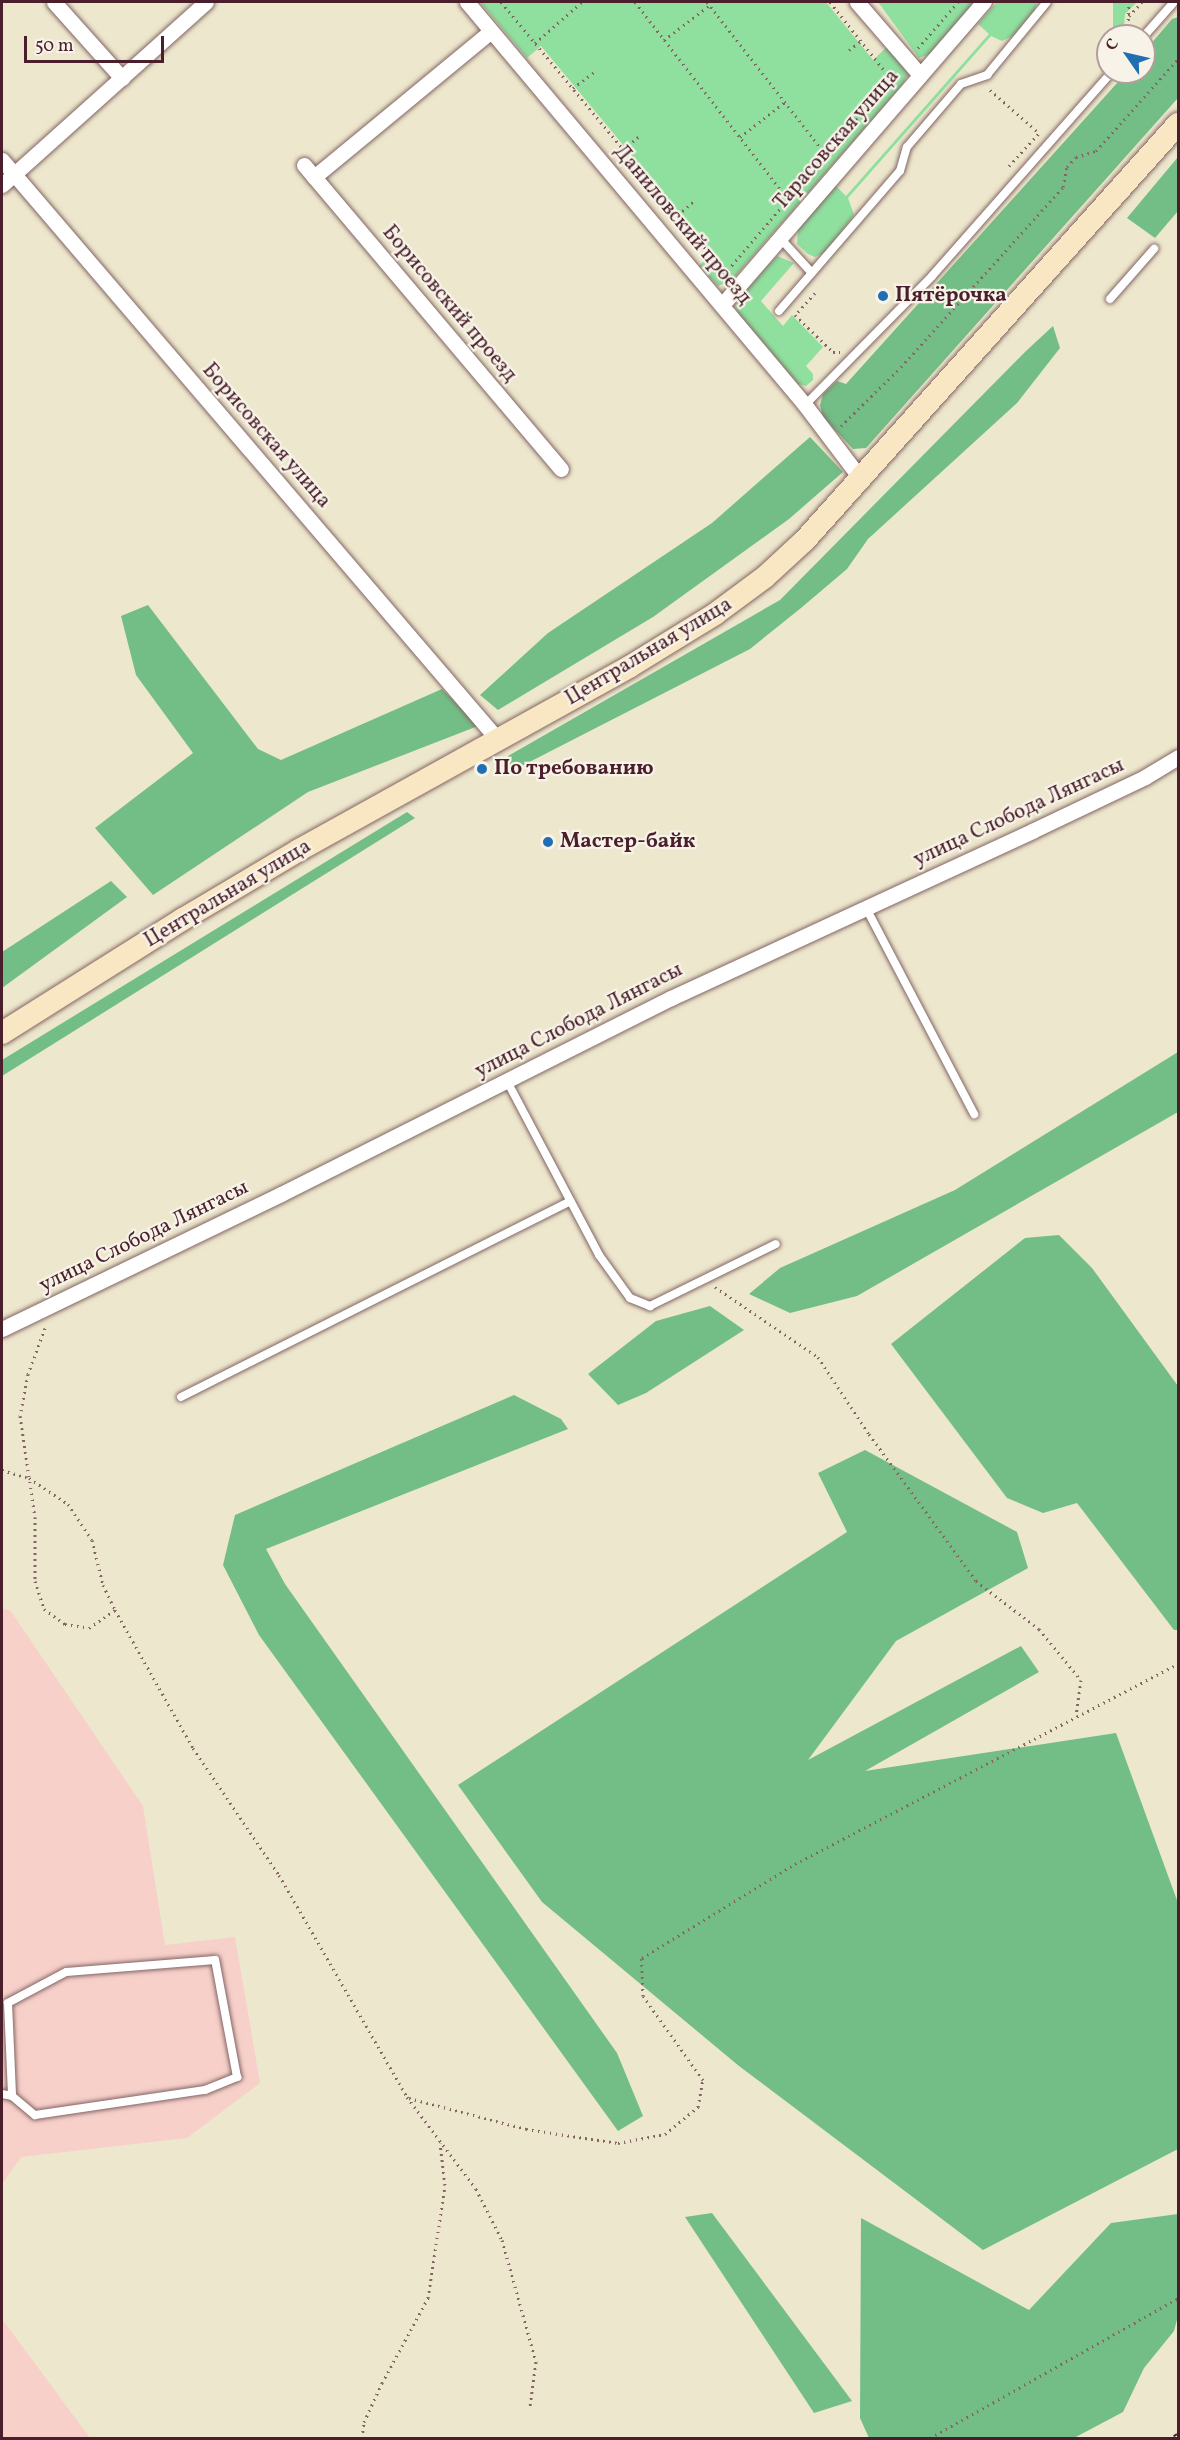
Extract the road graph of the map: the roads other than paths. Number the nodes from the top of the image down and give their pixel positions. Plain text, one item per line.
1 (54, 2) edge
2 (206, 2) edge
3 (467, 2) edge
4 (857, 2) edge
5 (984, 2) edge
6 (1047, 2) edge
7 (1174, 2) edge
8 (1155, 24) edge
9 (491, 31) junction
10 (920, 75) junction
11 (122, 78) junction
12 (1101, 84) edge
13 (1179, 124) edge
14 (2, 160) edge
15 (14, 174) junction
16 (2, 185) edge
17 (780, 238) junction
18 (1154, 249) dead end
19 (812, 273) junction
20 (1110, 299) dead end
21 (722, 305) junction
22 (779, 311) dead end
23 (805, 405) junction
24 (561, 469) dead end
25 (861, 479) junction
26 (498, 740) junction
27 (1179, 757) edge
28 (866, 908) junction
29 (2, 1033) edge
30 (507, 1081) junction
31 (974, 1114) dead end
32 (570, 1201) junction
33 (776, 1244) dead end
34 (2, 1329) edge
35 (181, 1397) dead end
36 (2, 2094) edge
37 (12, 2096) junction

1 - 11 street
2 - 11 street
3 - 9 street, Даниловский проезд
4 - 10 street
5 - 10 street, Тарасовская улица
6 - 19 lane
7 - 8 lane
9 - 21 street, Даниловский проезд
9 - 24 street, Борисовский проезд
10 - 17 street, Тарасовская улица
11 - 15 street
12 - 23 lane
13 - 25 street, Центральная улица
14 - 15 street, Борисовская улица
15 - 16 street
15 - 26 street, Борисовская улица
17 - 19 lane
17 - 21 street, Тарасовская улица
18 - 20 lane
19 - 22 lane
21 - 23 street, Даниловский проезд
23 - 25 street, Даниловский проезд
25 - 26 street, Центральная улица
26 - 29 street, Центральная улица
27 - 28 street, улица Слобода Лянгасы
28 - 30 street, улица Слобода Лянгасы
28 - 31 lane
30 - 32 lane
30 - 34 street, улица Слобода Лянгасы
32 - 33 lane
32 - 35 lane
36 - 37 lane
37 - 37 lane

